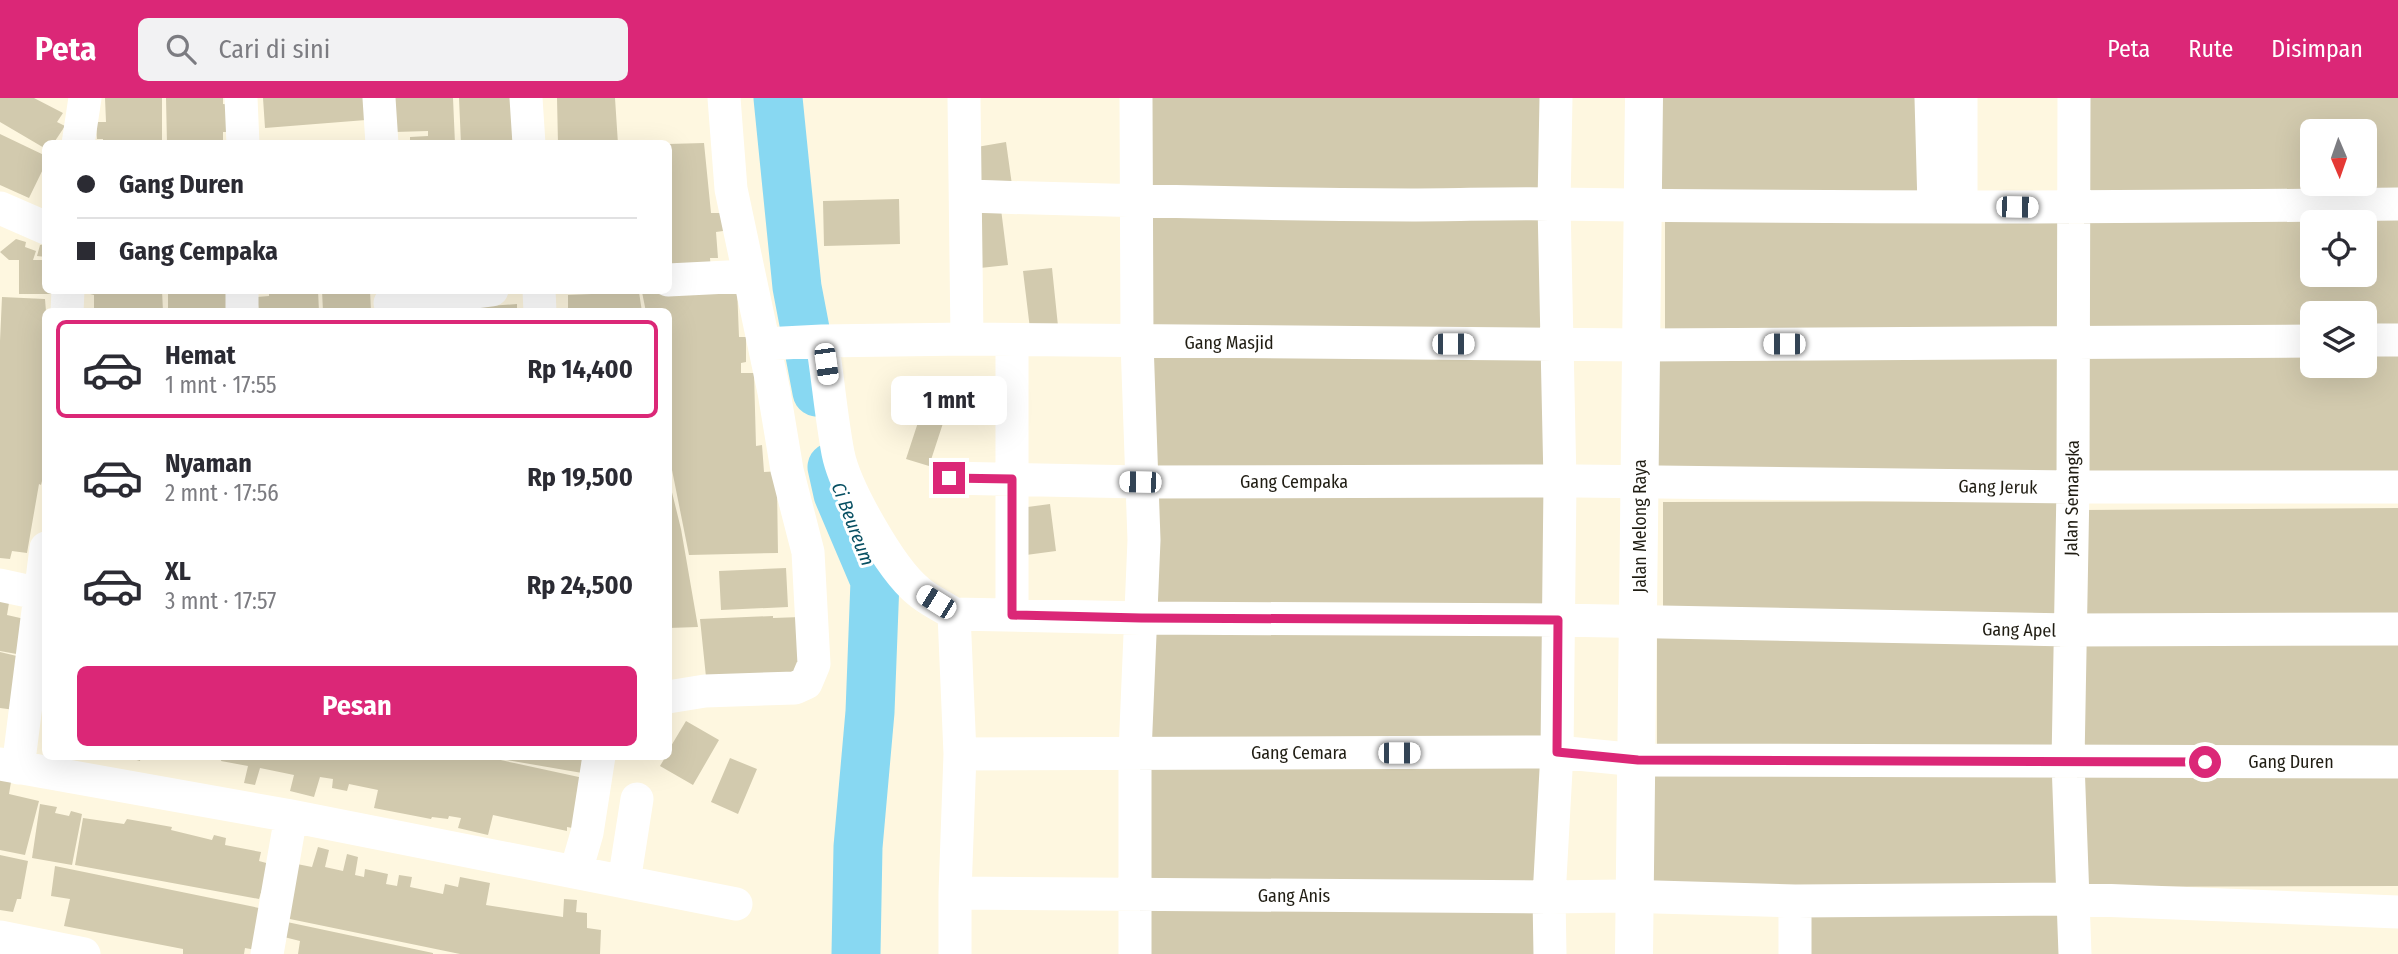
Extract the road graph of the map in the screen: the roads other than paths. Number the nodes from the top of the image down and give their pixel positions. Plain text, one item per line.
1 (85, 98) edge
2 (241, 98) edge
3 (379, 98) edge
4 (526, 98) edge
5 (724, 98) edge
6 (964, 98) edge
7 (1136, 98) edge
8 (1556, 98) edge
9 (1644, 98) edge
10 (1931, 98) edge
11 (1961, 98) edge
12 (2074, 98) edge
13 (79, 140) edge
14 (243, 140) edge
15 (382, 140) edge
16 (529, 140) edge
17 (965, 196) junction
18 (1134, 202) junction
19 (1554, 204) junction
20 (2398, 204) edge
21 (1642, 206) junction
22 (1947, 206) junction
23 (0, 208) edge
24 (2072, 209) junction
25 (42, 226) edge
26 (748, 276) junction
27 (672, 280) edge
28 (458, 294) edge
29 (390, 302) edge
30 (967, 339) junction
31 (1012, 340) junction
32 (2377, 340) edge
33 (2398, 340) edge
34 (820, 341) junction
35 (2300, 341) edge
36 (1137, 342) junction
37 (2073, 342) junction
38 (769, 344) junction
39 (1559, 344) junction
40 (1642, 345) junction
41 (949, 478) dead end
42 (1012, 479) junction
43 (1140, 482) junction
44 (1560, 482) junction
45 (1639, 483) junction
46 (2398, 487) edge
47 (2073, 488) junction
48 (0, 584) edge
49 (42, 595) edge
50 (954, 614) junction
51 (1012, 615) junction
52 (1141, 618) junction
53 (1558, 620) junction
54 (1640, 623) junction
55 (2398, 629) edge
56 (2070, 630) junction
57 (672, 696) edge
58 (1557, 752) junction
59 (1135, 753) junction
60 (960, 754) junction
61 (598, 760) edge
62 (1638, 760) junction
63 (2068, 762) junction
64 (2398, 762) edge
65 (9, 766) edge
66 (637, 799) dead end
67 (290, 816) junction
68 (576, 871) junction
69 (624, 882) junction
70 (955, 892) junction
71 (1135, 895) junction
72 (1633, 896) junction
73 (1549, 897) junction
74 (2073, 898) junction
75 (1795, 901) junction
76 (736, 904) dead end
77 (2398, 912) edge
78 (0, 937) edge
79 (83, 954) edge
80 (267, 954) edge
81 (955, 954) edge
82 (1135, 954) edge
83 (1550, 954) edge
84 (1634, 954) edge
85 (1795, 954) edge
86 (2075, 954) edge

1 - 13 street
2 - 14 street
3 - 15 street
4 - 16 street
5 - 26 street
6 - 17 street
7 - 18 street
8 - 19 street
9 - 21 main road, Jalan Melong Raya
10 - 22 street
11 - 22 street
12 - 24 street, Jalan Semangka
17 - 18 street
17 - 30 street
18 - 19 street
18 - 36 street
19 - 21 street
19 - 39 street
20 - 24 street
21 - 22 street
21 - 40 main road, Jalan Melong Raya
22 - 24 street
23 - 25 street
24 - 37 street, Jalan Semangka
26 - 27 street
26 - 38 street
28 - 29 street
30 - 31 street, Gang Masjid
30 - 34 street, Gang Masjid
31 - 36 street, Gang Masjid
31 - 42 street
32 - 33 street
34 - 38 street, Gang Masjid
34 - 50 street
35 - 37 street, Gang Masjid
36 - 39 street, Gang Masjid
36 - 43 street
37 - 40 street, Gang Masjid
37 - 47 street, Jalan Semangka
38 - 57 street
39 - 40 street, Gang Masjid
39 - 44 street
40 - 45 main road, Jalan Melong Raya
41 - 42 street, Gang Cempaka
42 - 43 street, Gang Cempaka
42 - 51 street
43 - 44 street, Gang Cempaka
43 - 52 street
44 - 45 street, Gang Cempaka
44 - 53 street
45 - 47 street, Gang Jeruk
45 - 54 main road, Jalan Melong Raya
46 - 47 street, Gang Jeruk
47 - 56 street, Jalan Semangka
48 - 49 street
49 - 65 street
50 - 51 street, Gang Apel
50 - 60 street
51 - 52 street, Gang Apel
52 - 53 street, Gang Apel
52 - 59 street
53 - 54 street, Gang Apel
53 - 58 street
54 - 56 street, Gang Apel
54 - 62 main road, Jalan Melong Raya
55 - 56 street, Gang Apel
56 - 63 street, Jalan Semangka
58 - 59 street, Gang Cemara
58 - 62 street, Gang Cemara
58 - 73 street
59 - 60 street, Gang Cemara
59 - 71 street
60 - 70 street
61 - 68 street
62 - 63 street, Gang Duren
62 - 72 main road, Jalan Melong Raya
63 - 64 street, Gang Duren
63 - 74 street, Jalan Semangka
65 - 67 street
66 - 69 street
67 - 68 street
67 - 80 street
68 - 69 street
69 - 76 street
70 - 71 street, Gang Anis
70 - 81 street
71 - 73 street, Gang Anis
71 - 82 street
72 - 73 street, Gang Anis
72 - 75 street, Gang Anis
72 - 84 main road, Jalan Melong Raya
73 - 83 street
74 - 75 street, Gang Anis
74 - 77 street, Gang Anis
74 - 86 street, Jalan Semangka
75 - 85 street
78 - 79 street

